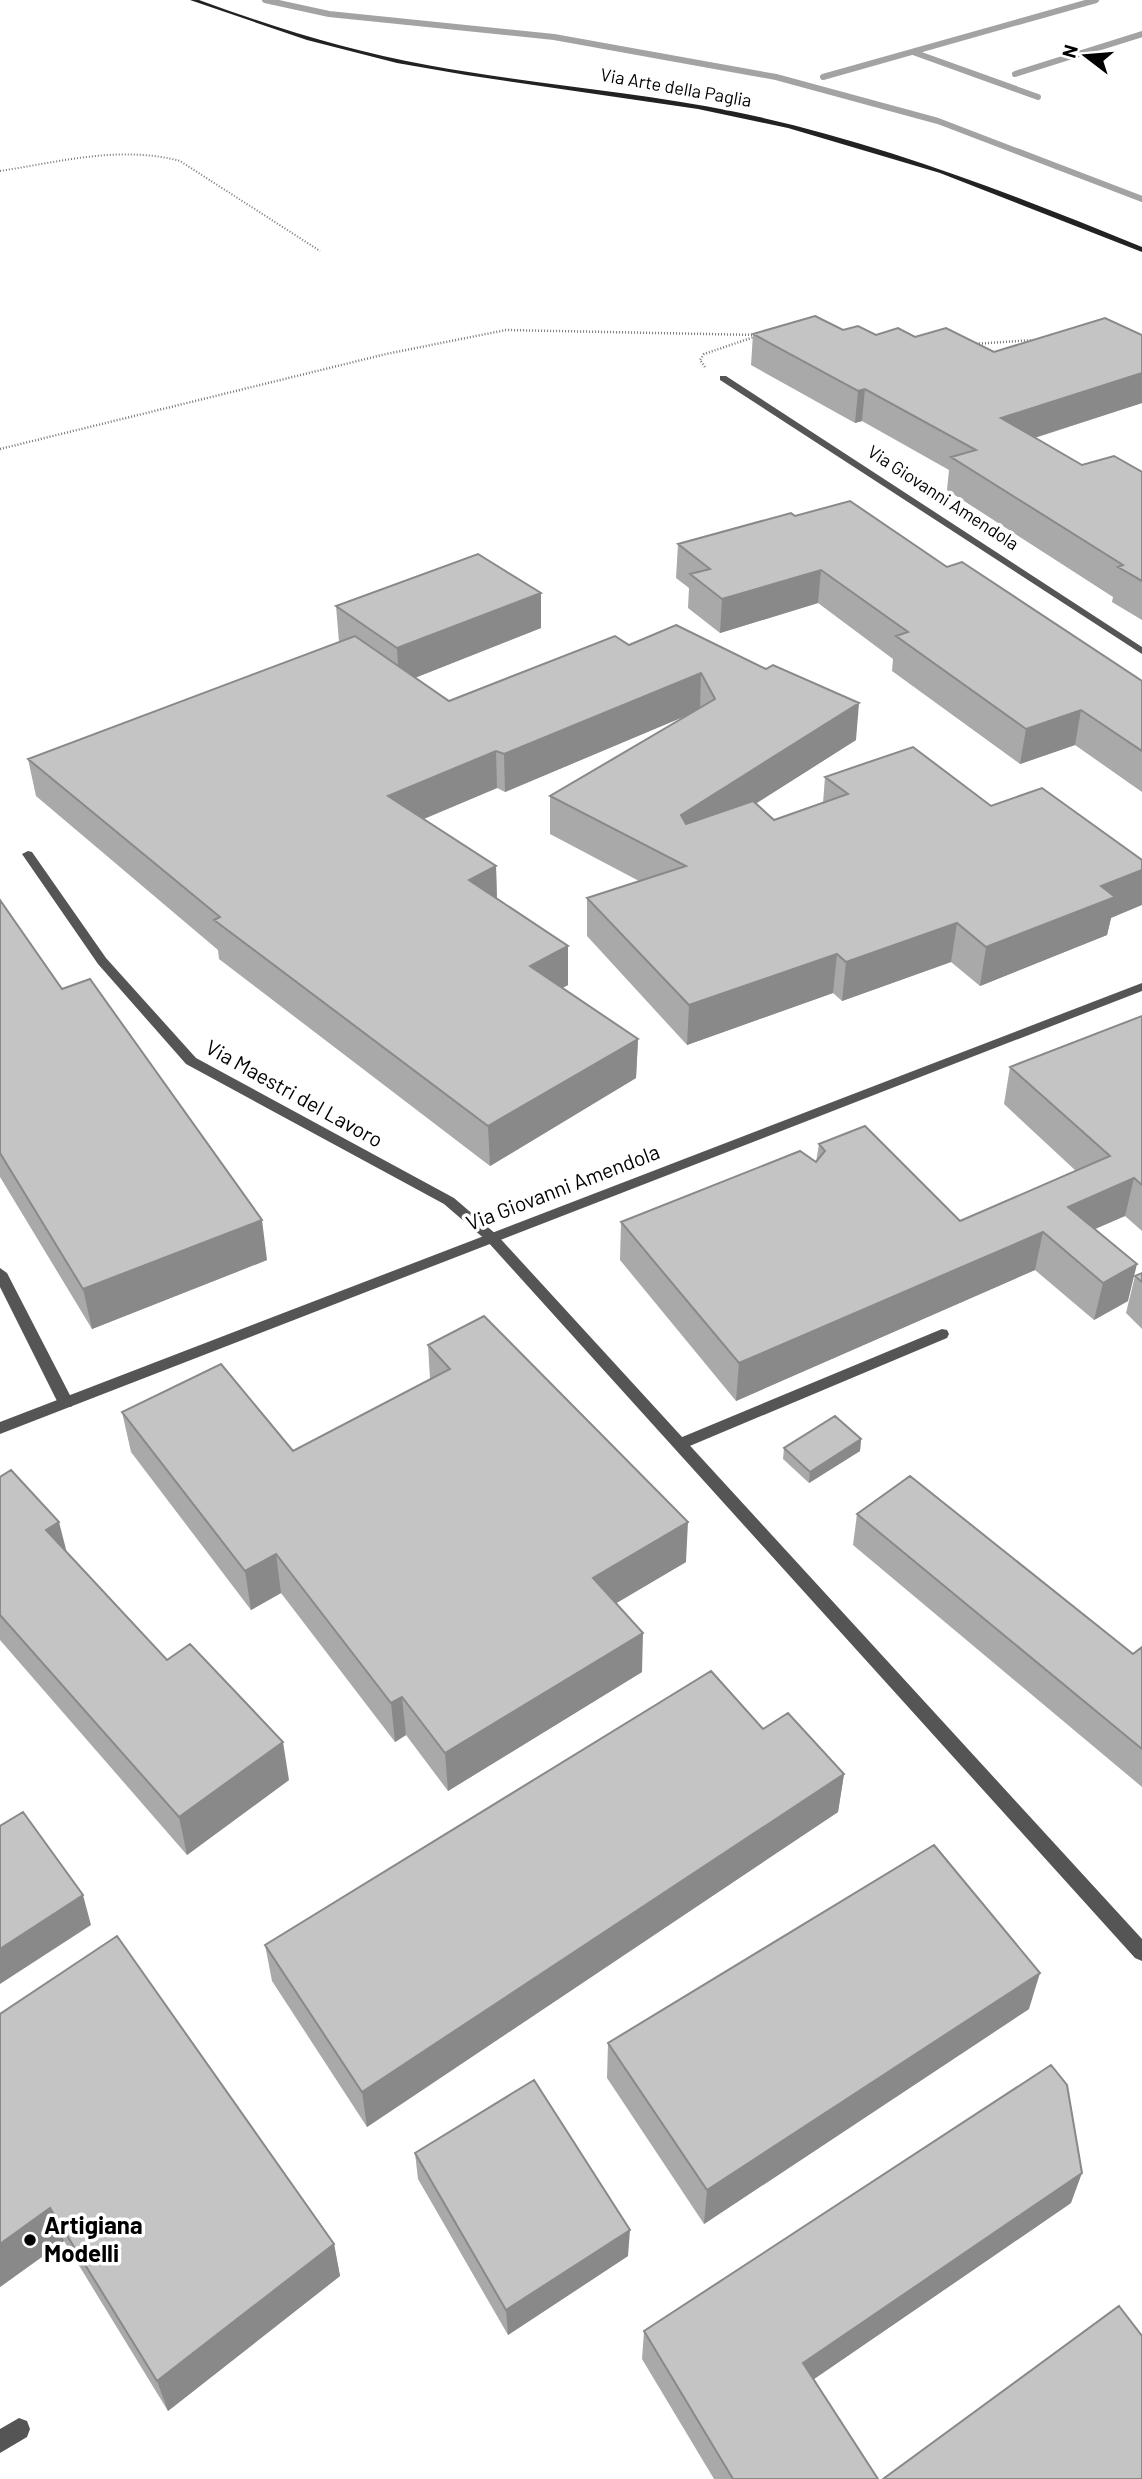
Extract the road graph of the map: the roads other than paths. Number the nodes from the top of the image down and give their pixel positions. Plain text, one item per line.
1 (193, 0) edge
2 (1142, 250) edge
3 (723, 378) road end
4 (1142, 651) edge
5 (28, 855) dead end
6 (1142, 987) edge
7 (492, 1238) junction
8 (0, 1273) edge
9 (942, 1334) dead end
10 (66, 1403) junction
11 (0, 1428) edge
12 (680, 1444) junction
13 (1142, 1952) edge
14 (19, 2429) dead end
15 (0, 2442) edge

1 - 2 main road, Via Arte della Paglia
3 - 4 street, Via Giovanni Amendola
5 - 7 street, Via Maestri del Lavoro
6 - 7 street, Via Giovanni Amendola
7 - 10 street, Via Giovanni Amendola
7 - 12 street, Via Maestri del Lavoro
8 - 10 street
9 - 12 street
10 - 11 street, Via Giovanni Amendola
12 - 13 street, Via Maestri del Lavoro
14 - 15 street

